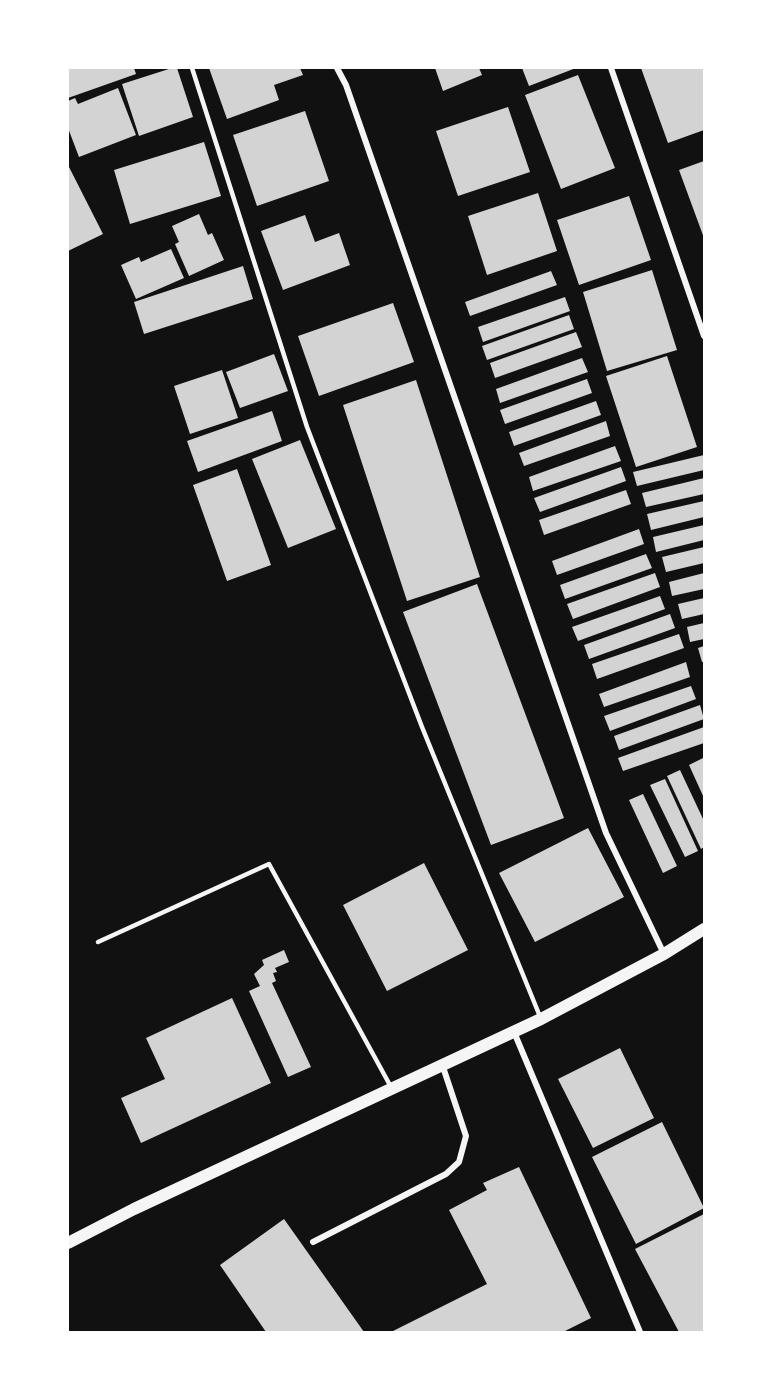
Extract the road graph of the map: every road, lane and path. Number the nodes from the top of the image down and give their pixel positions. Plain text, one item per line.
1 (192, 68) edge
2 (337, 68) edge
3 (610, 68) edge
4 (705, 336) edge
5 (705, 929) edge
6 (98, 942) dead end
7 (664, 954) junction
8 (541, 1019) junction
9 (514, 1032) junction
10 (441, 1064) junction
11 (391, 1087) junction
12 (313, 1242) dead end
13 (68, 1243) edge
14 (640, 1332) edge

1 - 8 lane
2 - 7 street
3 - 4 street
5 - 7 main road
6 - 11 lane
7 - 8 main road
8 - 9 main road
9 - 10 main road
9 - 14 street
10 - 11 main road
10 - 12 street
11 - 13 main road

